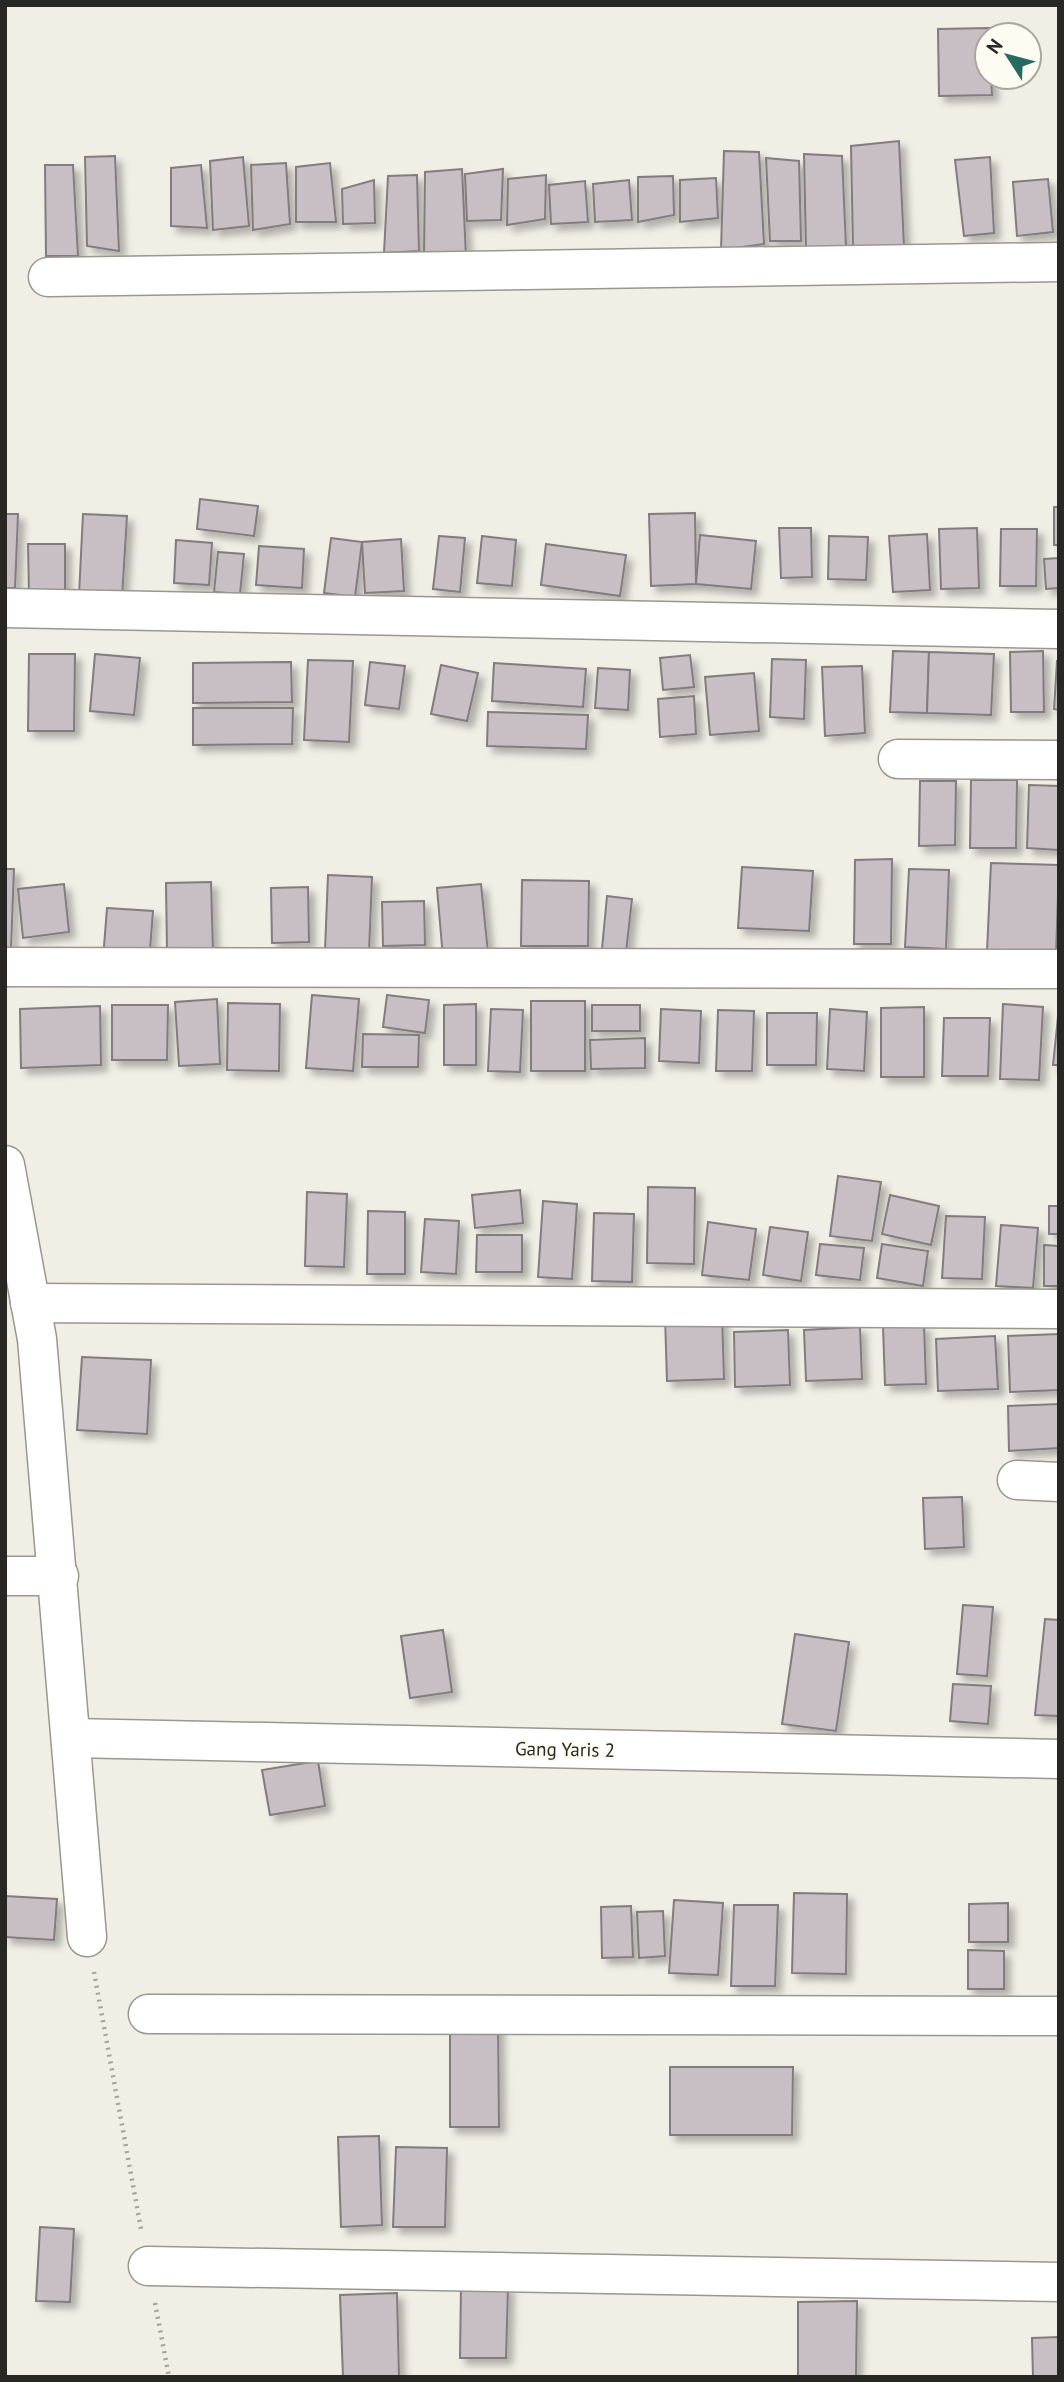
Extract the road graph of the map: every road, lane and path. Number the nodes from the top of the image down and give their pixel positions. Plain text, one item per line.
1 (1059, 262) edge
2 (48, 277) dead end
3 (5, 608) edge
4 (1059, 629) edge
5 (898, 759) dead end
6 (1059, 760) edge
7 (5, 967) edge
8 (1059, 969) edge
9 (5, 1165) edge
10 (1059, 1309) edge
11 (24, 1327) edge
12 (1017, 1480) dead end
13 (1059, 1482) edge
14 (5, 1576) edge
15 (59, 1576) junction
16 (72, 1738) junction
17 (1059, 1759) edge
18 (88, 1937) joint
19 (148, 2014) dead end
20 (1059, 2017) edge
21 (148, 2266) junction
22 (1059, 2282) edge
23 (169, 2377) edge

1 - 2 street
3 - 4 street
5 - 6 street
7 - 8 street
9 - 11 street
10 - 11 street
11 - 15 street
12 - 13 street
14 - 15 street
15 - 16 street
16 - 17 street, Gang Yaris 2
16 - 18 street
18 - 21 path
19 - 20 street
21 - 22 street
21 - 23 path

